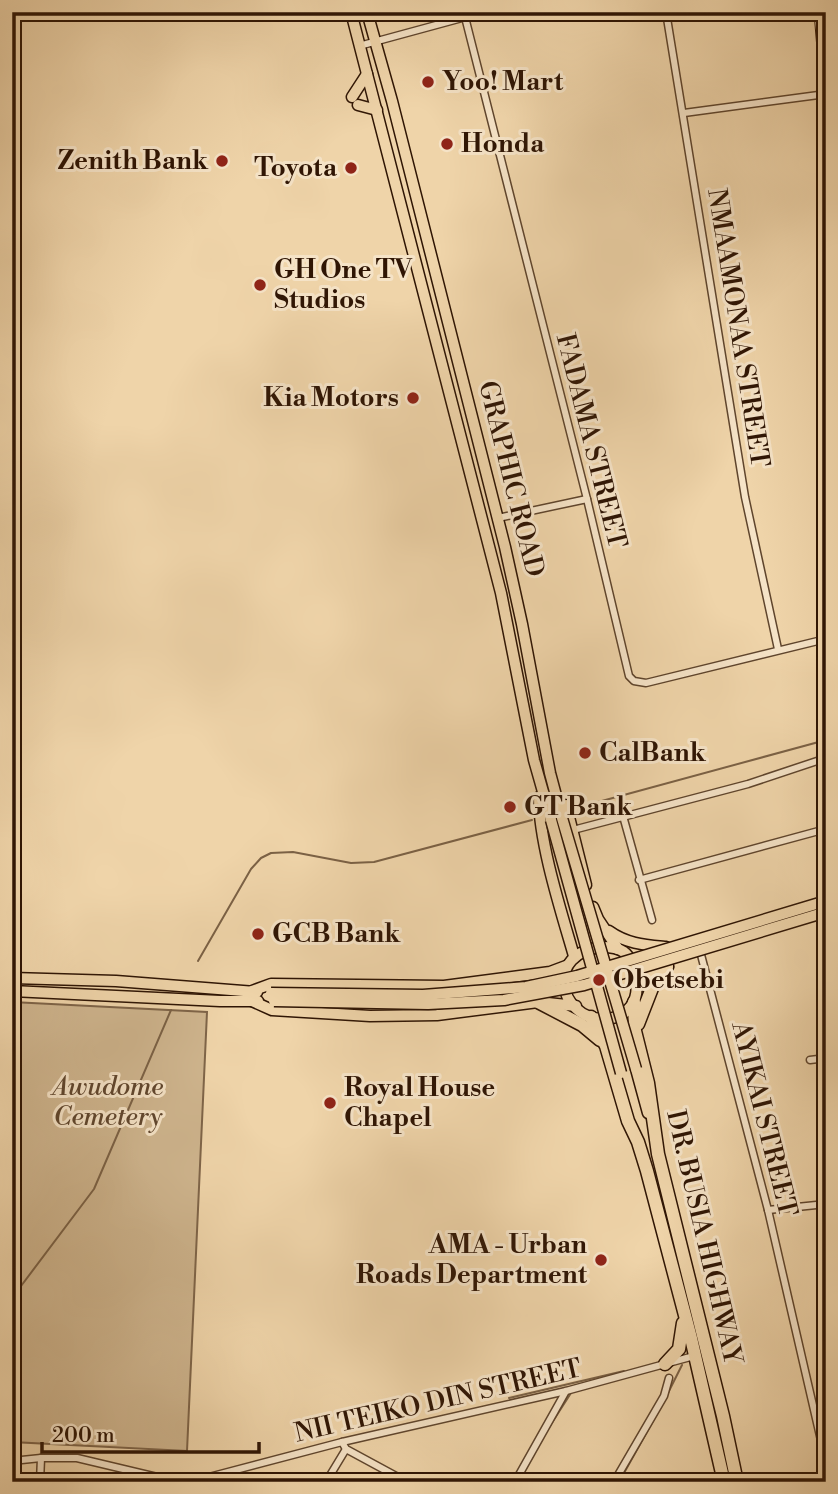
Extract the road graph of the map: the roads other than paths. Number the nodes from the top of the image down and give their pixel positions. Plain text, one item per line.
1 (351, 12) edge
2 (367, 12) edge
3 (484, 12) edge
4 (666, 12) edge
5 (819, 12) edge
6 (466, 17) junction
7 (374, 43) junction
8 (359, 46) junction
9 (367, 74) junction
10 (826, 96) edge
11 (377, 110) junction
12 (684, 113) junction
13 (587, 499) junction
14 (498, 518) junction
15 (826, 639) edge
16 (778, 649) junction
17 (826, 758) edge
18 (549, 793) junction
19 (623, 816) junction
20 (557, 819) junction
21 (826, 829) edge
22 (573, 830) junction
23 (639, 880) junction
24 (826, 902) edge
25 (826, 914) edge
26 (652, 920) dead end
27 (602, 925) junction
28 (666, 947) junction
29 (700, 951) junction
30 (623, 952) junction
31 (570, 961) junction
32 (667, 967) junction
33 (12, 978) edge
34 (581, 981) junction
35 (637, 983) junction
36 (12, 990) edge
37 (252, 996) junction
38 (538, 1002) junction
39 (635, 1002) junction
40 (576, 1006) junction
41 (591, 1017) junction
42 (635, 1031) junction
43 (606, 1046) junction
44 (826, 1058) edge
45 (810, 1060) dead end
46 (655, 1139) junction
47 (638, 1143) junction
48 (826, 1204) edge
49 (768, 1210) junction
50 (681, 1305) junction
51 (694, 1356) junction
52 (665, 1364) junction
53 (669, 1378) dead end
54 (566, 1391) junction
55 (344, 1446) junction
56 (41, 1458) junction
57 (12, 1461) edge
58 (826, 1462) edge
59 (205, 1480) edge
60 (40, 1482) edge
61 (178, 1482) edge
62 (190, 1482) edge
63 (326, 1482) edge
64 (407, 1482) edge
65 (515, 1482) edge
66 (614, 1482) edge
67 (724, 1482) edge
68 (737, 1482) edge

1 - 8 main road, GRAPHIC ROAD
2 - 7 main road, GRAPHIC ROAD
3 - 6 street
4 - 12 street, NMAAMONAA STREET
5 - 10 street
6 - 7 street
6 - 13 street, FADAMA STREET
7 - 8 street
7 - 14 main road, GRAPHIC ROAD
8 - 9 main road, GRAPHIC ROAD
9 - 11 main road, GRAPHIC ROAD
9 - 11 main road
10 - 12 street
11 - 18 main road, GRAPHIC ROAD
12 - 16 street, NMAAMONAA STREET
13 - 14 street
13 - 16 street, FADAMA STREET
14 - 18 main road, GRAPHIC ROAD
15 - 16 street, FADAMA STREET
17 - 19 street
18 - 20 main road
18 - 22 main road, GRAPHIC ROAD
18 - 31 main road, GRAPHIC ROAD
19 - 22 street
19 - 23 street
20 - 46 main road, bridge
20 - 47 main road, bridge
21 - 23 street
22 - 27 main road, GRAPHIC ROAD
23 - 26 street
24 - 28 main road
24 - 34 main road, bridge
25 - 29 main road
25 - 34 main road, bridge
27 - 28 main road
27 - 30 main road, GRAPHIC ROAD
28 - 30 main road
29 - 32 main road
29 - 49 street, AYIKAI STREET
30 - 31 main road
30 - 35 main road
31 - 37 main road
31 - 40 main road
32 - 35 main road
32 - 42 highway
33 - 37 main road
34 - 37 main road, bridge
35 - 39 main road
36 - 37 main road
37 - 38 main road
38 - 40 main road
38 - 43 highway
39 - 41 main road
39 - 42 highway, DR. BUSIA HIGHWAY
40 - 41 main road
41 - 43 highway, DR. BUSIA HIGHWAY
42 - 46 highway, DR. BUSIA HIGHWAY
43 - 47 highway, DR. BUSIA HIGHWAY
44 - 45 street
46 - 68 highway, DR. BUSIA HIGHWAY
47 - 50 highway, DR. BUSIA HIGHWAY
48 - 49 street
49 - 58 street, AYIKAI STREET
50 - 51 highway, DR. BUSIA HIGHWAY
50 - 52 highway
51 - 52 street, NII TEIKO DIN STREET
51 - 67 highway, DR. BUSIA HIGHWAY
52 - 54 street, NII TEIKO DIN STREET
53 - 66 street
54 - 55 street, NII TEIKO DIN STREET
54 - 65 street
55 - 59 street, NII TEIKO DIN STREET
55 - 63 street
55 - 64 street
56 - 57 street
56 - 60 street
56 - 61 street
59 - 62 street, NII TEIKO DIN STREET

